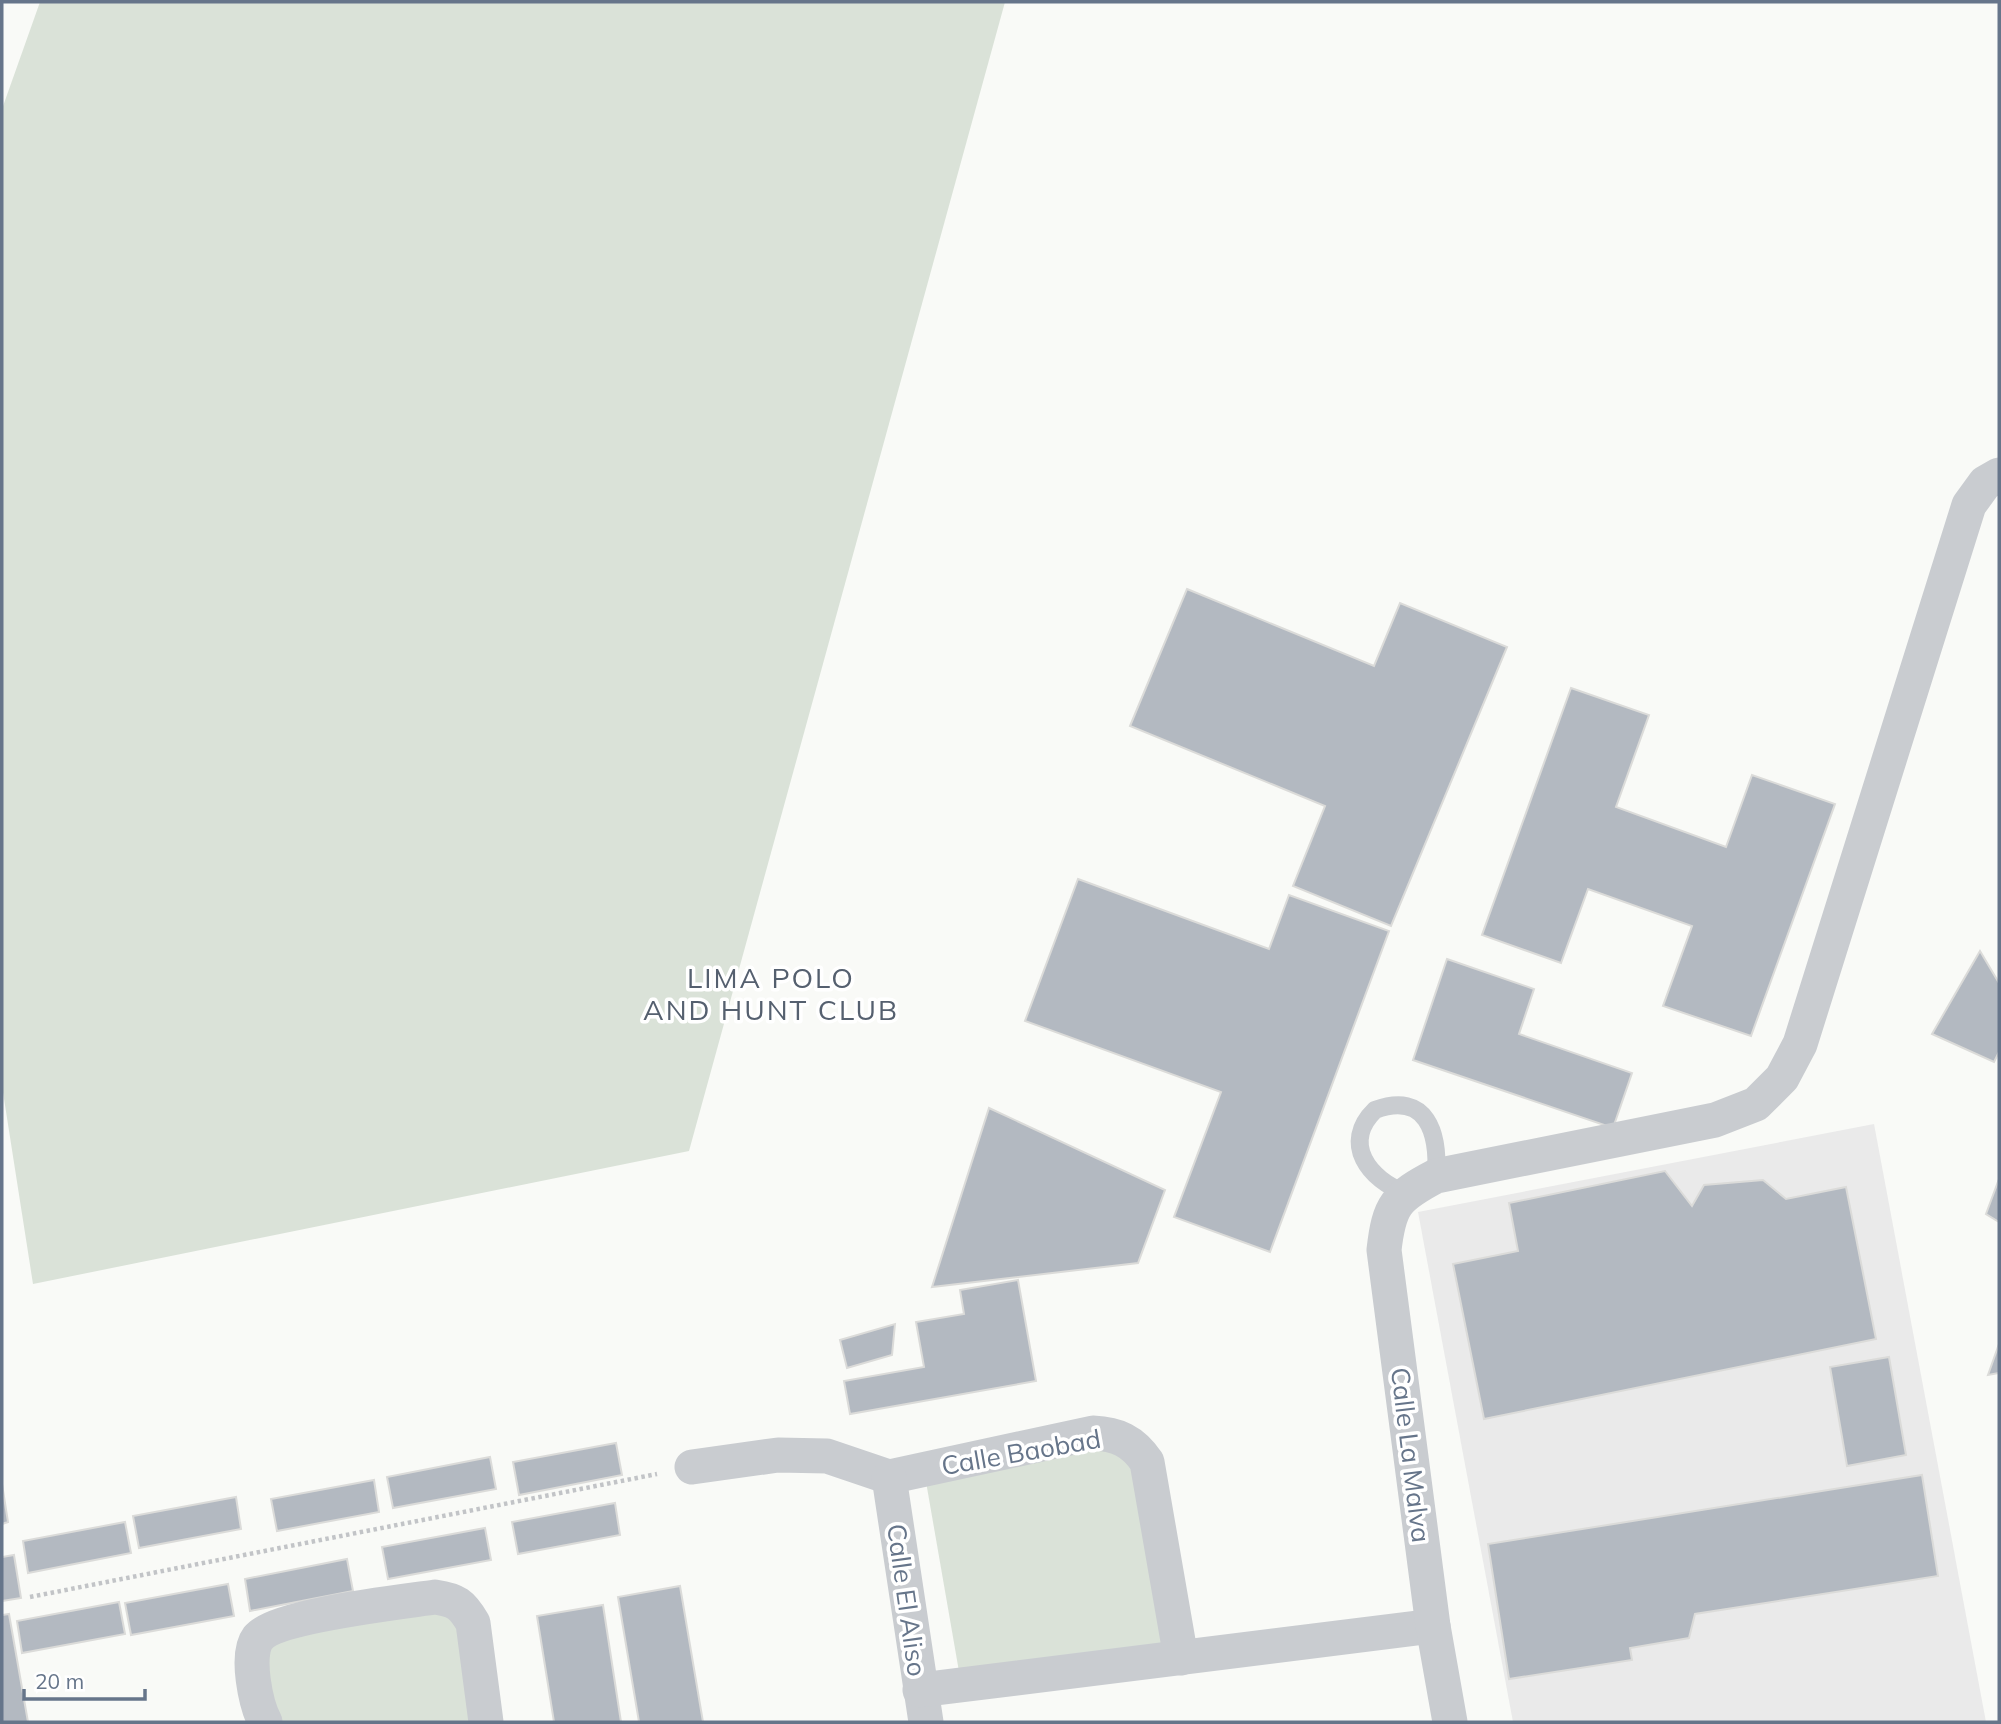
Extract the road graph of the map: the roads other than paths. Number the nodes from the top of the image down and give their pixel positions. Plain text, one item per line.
1 (1999, 475) edge
2 (1436, 1175) junction
3 (1406, 1193) junction
4 (692, 1467) road end
5 (889, 1477) junction
6 (1433, 1626) junction
7 (1181, 1658) junction
8 (923, 1706) edge
9 (265, 1722) edge
10 (486, 1722) edge
11 (1450, 1722) edge

1 - 2 street
2 - 3 street
2 - 3 lane
3 - 6 street, Calle La Malva
4 - 5 street
5 - 7 street, Calle Baobad
5 - 8 street, Calle El Aliso
6 - 7 street
6 - 11 street, Calle La Malva
7 - 8 street
9 - 10 street

